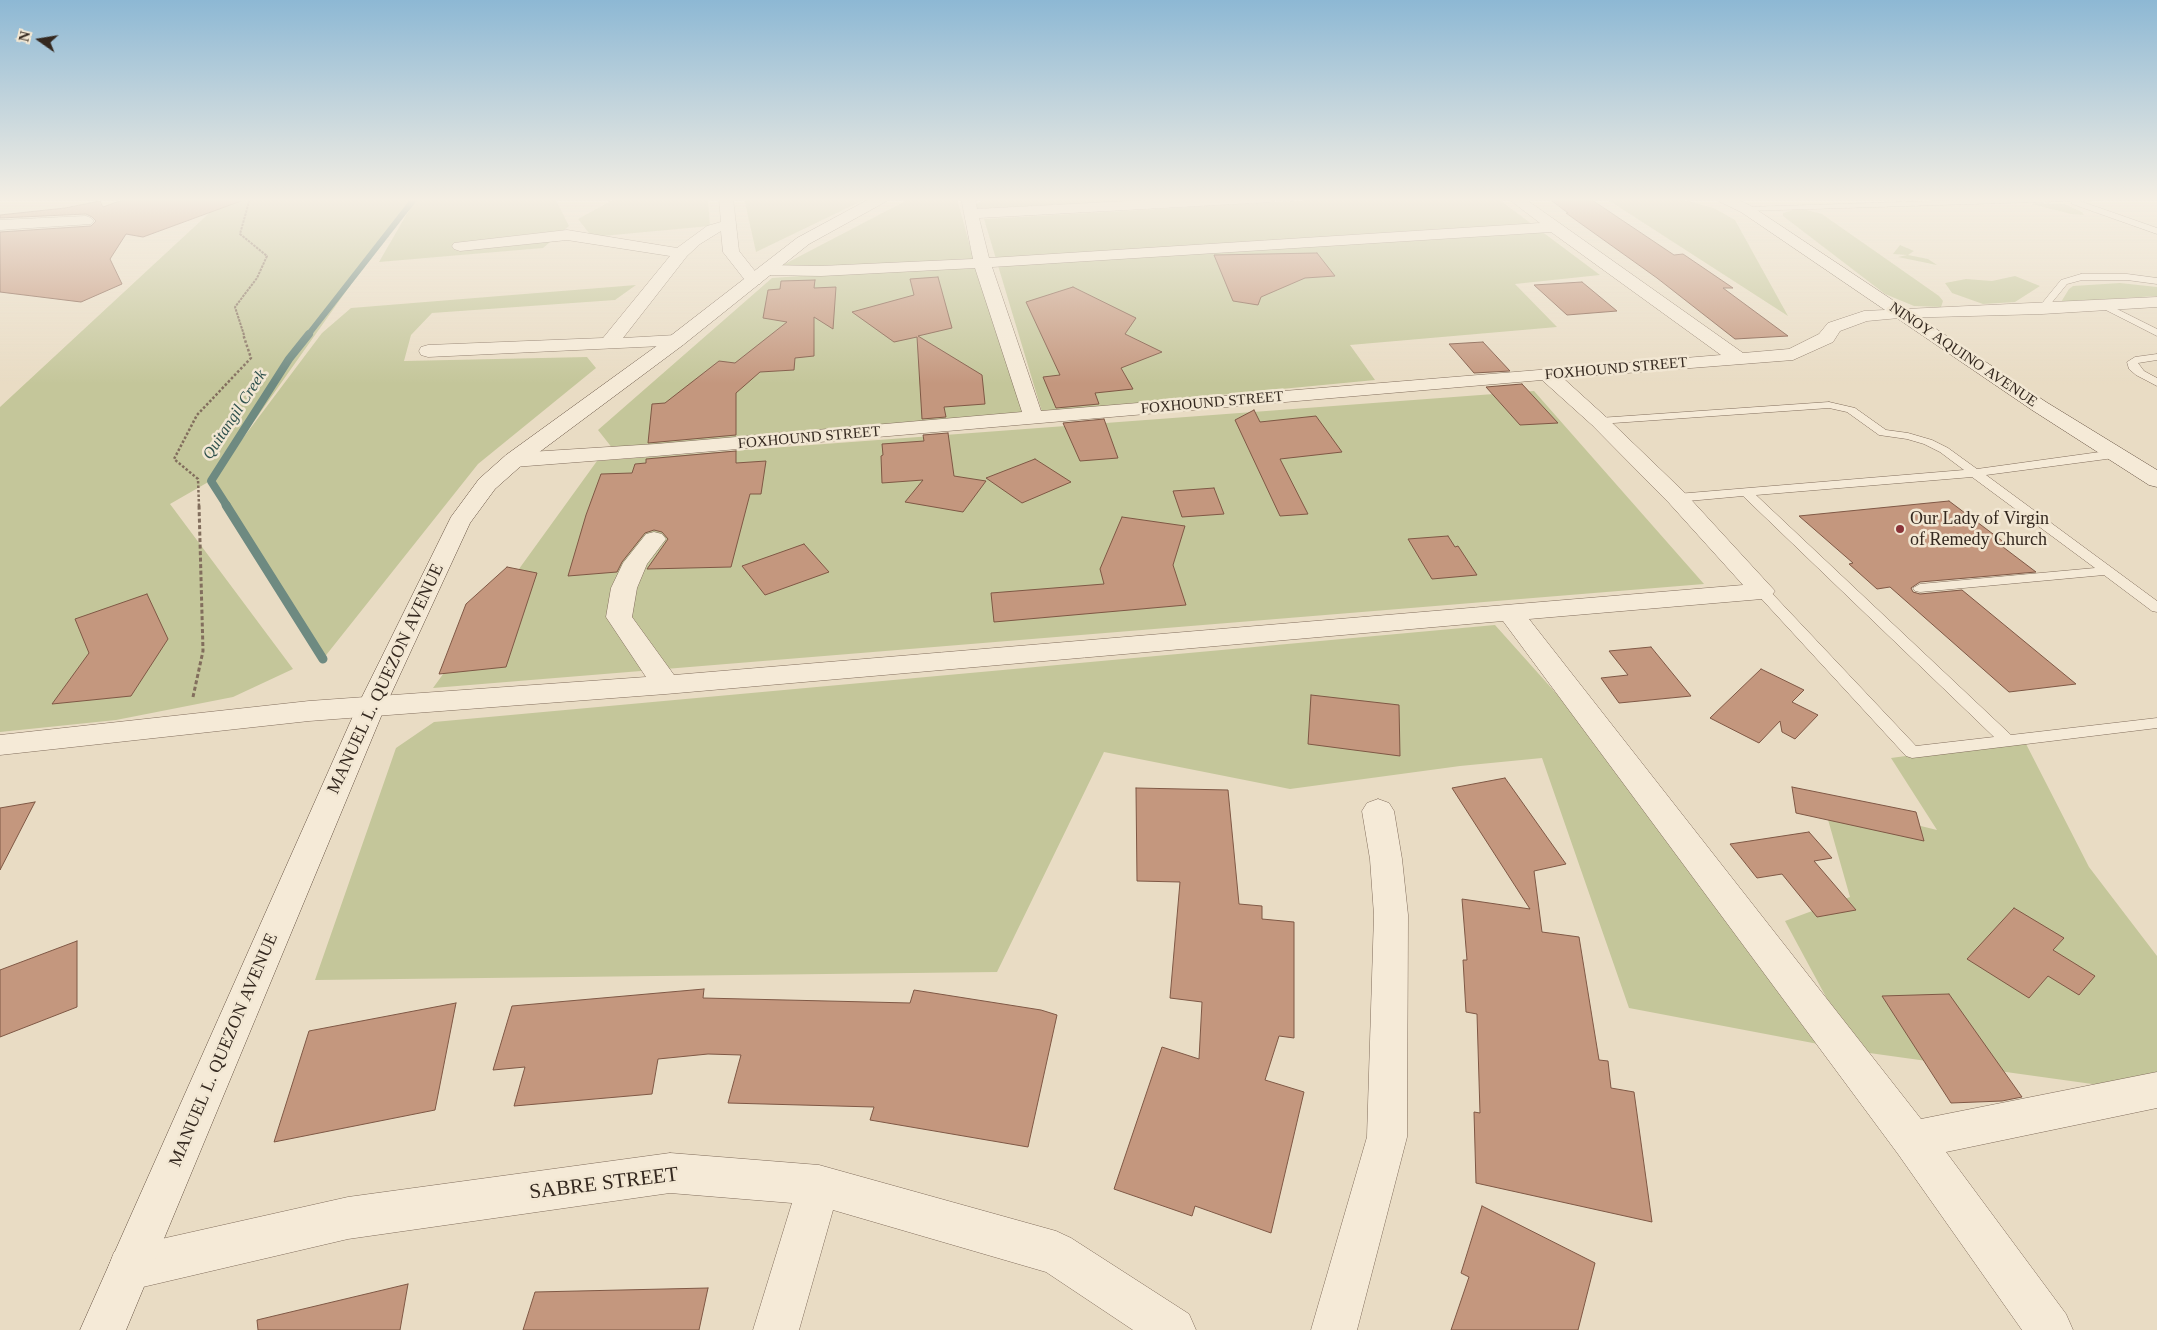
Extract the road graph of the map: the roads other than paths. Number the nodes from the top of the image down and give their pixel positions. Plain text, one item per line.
1 (675, 260) edge
2 (741, 260) edge
3 (779, 260) edge
4 (981, 260) edge
5 (1029, 260) edge
6 (1599, 260) edge
7 (1821, 260) edge
8 (982, 263) junction
9 (760, 275) junction
10 (2157, 282) edge
11 (2157, 302) edge
12 (2104, 306) junction
13 (2042, 309) junction
14 (1899, 313) junction
15 (2157, 333) edge
16 (676, 341) junction
17 (609, 343) junction
18 (428, 351) dead end
19 (2157, 357) edge
20 (1738, 359) junction
21 (1547, 374) junction
22 (2157, 383) edge
23 (1034, 419) junction
24 (1599, 421) junction
25 (2114, 454) junction
26 (514, 460) junction
27 (1974, 473) junction
28 (2157, 480) edge
29 (1746, 492) junction
30 (1677, 498) junction
31 (654, 539) dead end
32 (2108, 571) junction
33 (1920, 588) dead end
34 (1762, 591) junction
35 (2157, 608) edge
36 (1510, 612) junction
37 (666, 685) junction
38 (371, 706) junction
39 (2157, 724) edge
40 (2007, 740) junction
41 (0, 745) edge
42 (1378, 811) dead end
43 (2157, 1090) edge
44 (1912, 1140) junction
45 (819, 1185) junction
46 (130, 1268) junction
47 (103, 1330) edge
48 (776, 1330) edge
49 (1173, 1330) edge
50 (1334, 1330) edge
51 (2050, 1330) edge

1 - 17 street
2 - 9 street
3 - 9 street, MANUEL L. QUEZON AVENUE
4 - 8 street
5 - 8 street
6 - 20 street
7 - 14 street, NINOY AQUINO AVENUE
8 - 9 street
8 - 23 street
9 - 16 street, MANUEL L. QUEZON AVENUE
10 - 13 lane
11 - 12 street, FOXHOUND STREET
12 - 13 street, FOXHOUND STREET
12 - 15 lane
13 - 14 street, FOXHOUND STREET
14 - 20 street, FOXHOUND STREET
14 - 25 street, NINOY AQUINO AVENUE
16 - 17 street
16 - 26 street, MANUEL L. QUEZON AVENUE
17 - 18 street
19 - 22 lane
20 - 21 street, FOXHOUND STREET
21 - 23 street, FOXHOUND STREET
21 - 24 street
23 - 26 street, FOXHOUND STREET
24 - 27 lane
24 - 30 street
25 - 27 lane
25 - 28 street, NINOY AQUINO AVENUE
26 - 38 street, MANUEL L. QUEZON AVENUE
27 - 29 lane
27 - 32 lane
29 - 30 lane
29 - 40 lane
30 - 34 street
31 - 37 street
32 - 33 lane
32 - 35 lane
34 - 36 street
34 - 40 lane
36 - 37 street
36 - 44 street
37 - 38 street
38 - 41 street
38 - 46 street, MANUEL L. QUEZON AVENUE
39 - 40 lane
42 - 50 street
43 - 44 street
44 - 51 street
45 - 46 street, SABRE STREET
45 - 48 street
45 - 49 street, SABRE STREET
46 - 47 street, MANUEL L. QUEZON AVENUE

